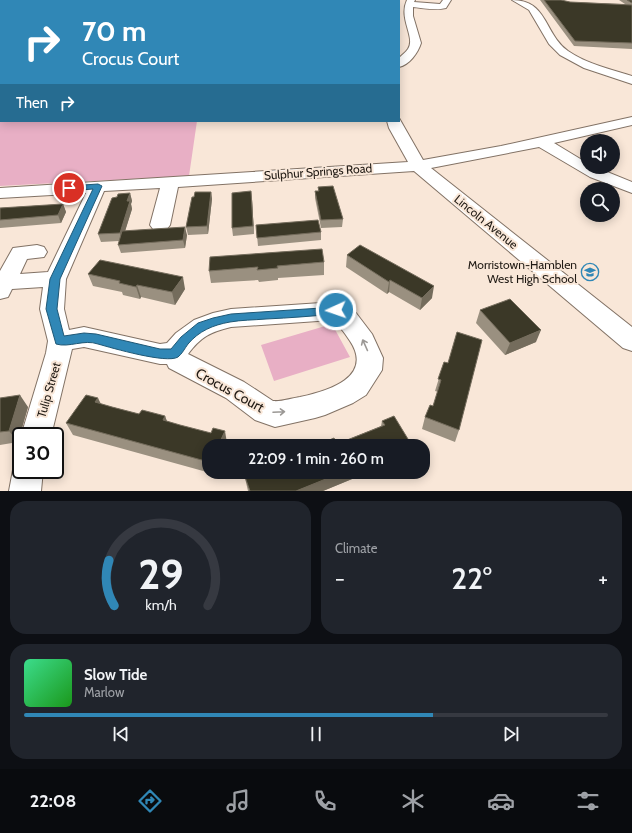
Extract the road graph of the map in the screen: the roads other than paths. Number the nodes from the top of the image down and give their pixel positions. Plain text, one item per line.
1 (168, 0) edge
2 (179, 0) edge
3 (262, 0) edge
4 (283, 0) edge
5 (447, 0) edge
6 (516, 0) edge
7 (410, 2) edge
8 (403, 19) edge
9 (404, 37) dead end
10 (415, 37) junction
11 (400, 62) edge
12 (632, 80) edge
13 (632, 121) edge
14 (394, 122) edge
15 (542, 142) junction
16 (418, 166) junction
17 (170, 182) junction
18 (98, 186) junction
19 (632, 188) edge
20 (0, 193) edge
21 (160, 225) dead end
22 (37, 252) dead end
23 (55, 279) junction
24 (2, 286) edge
25 (627, 331) edge
26 (60, 341) junction
27 (174, 353) junction
28 (39, 427) edge
29 (27, 479) edge
30 (25, 491) edge

1 - 2 street
3 - 4 street
5 - 7 street
6 - 12 street
7 - 8 street
8 - 10 street
9 - 10 street
10 - 11 street
13 - 15 street, Sulphur Springs Road
14 - 16 street, Lincoln Avenue
15 - 16 street, Sulphur Springs Road
15 - 19 street
16 - 17 street, Sulphur Springs Road
16 - 25 street, Lincoln Avenue
17 - 18 street, Sulphur Springs Road
17 - 21 street
18 - 20 street, Sulphur Springs Road
18 - 23 street, Tulip Street
22 - 24 street
23 - 24 street
23 - 26 street, Tulip Street
26 - 27 street
26 - 28 street, Tulip Street
27 -> 27 street, Crocus Court
29 - 30 street

